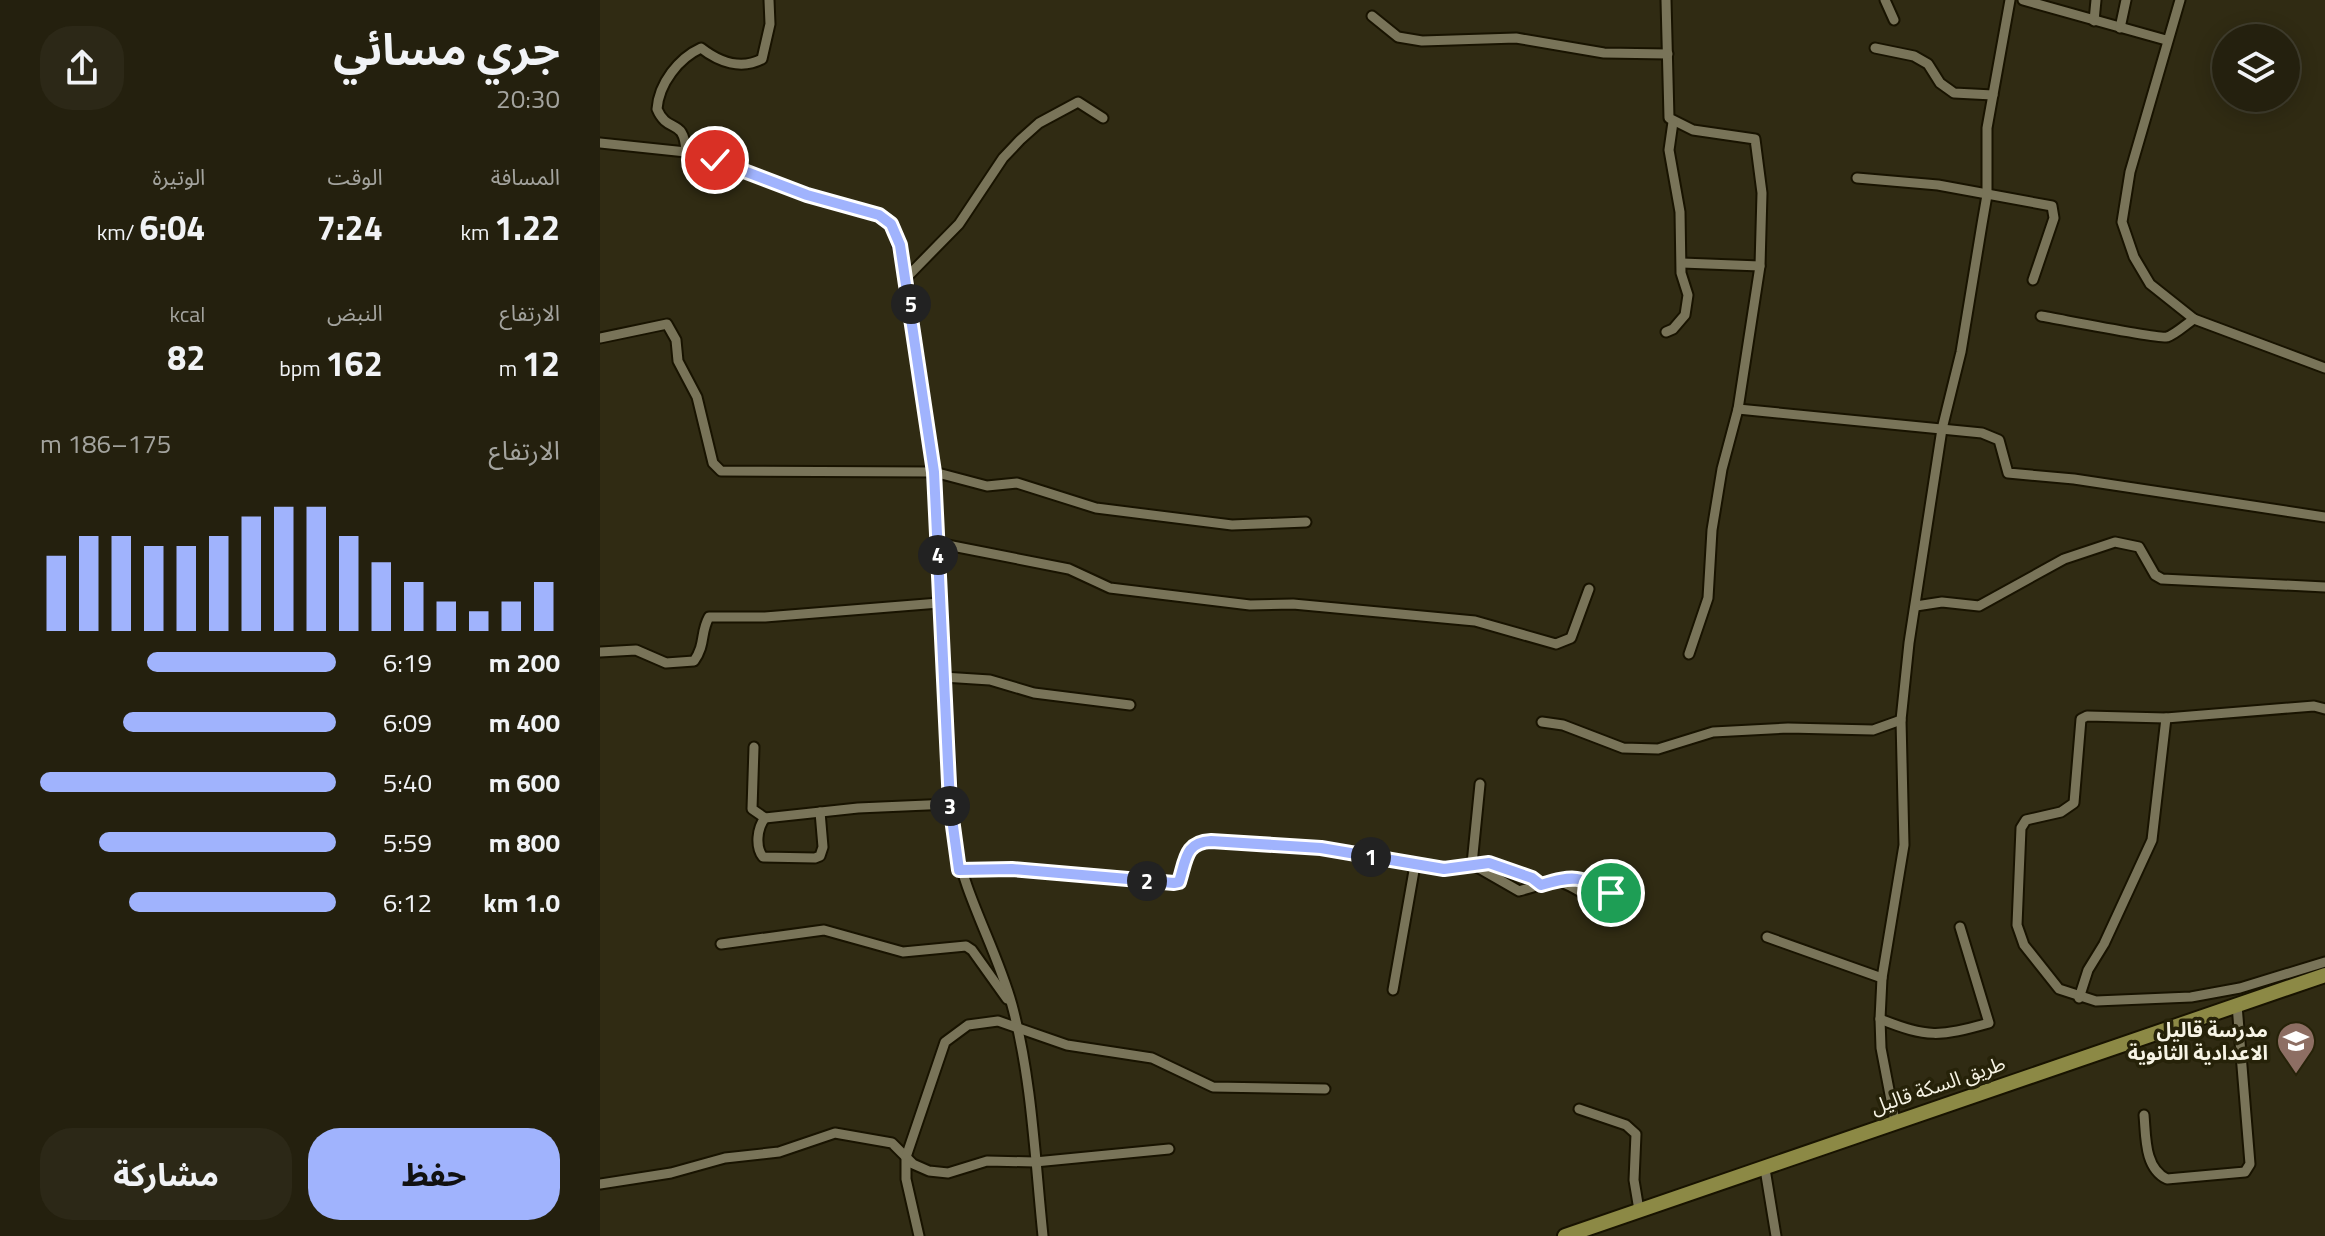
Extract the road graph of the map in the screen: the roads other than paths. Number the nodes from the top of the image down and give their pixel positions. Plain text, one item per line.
1 (769, 0) edge
2 (1666, 0) edge
3 (1885, 0) edge
4 (2010, 0) edge
5 (2023, 0) edge
6 (2096, 0) edge
7 (2126, 0) edge
8 (2180, 0) edge
9 (1372, 16) dead end
10 (1894, 20) dead end
11 (2094, 21) junction
12 (2120, 28) junction
13 (2166, 40) junction
14 (1875, 48) dead end
15 (1668, 54) junction
16 (1993, 95) junction
17 (1103, 118) dead end
18 (1673, 122) junction
19 (600, 143) edge
20 (686, 152) junction
21 (1857, 178) dead end
22 (1987, 195) junction
23 (1682, 263) junction
24 (1760, 266) junction
25 (907, 277) junction
26 (2033, 280) dead end
27 (2041, 316) dead end
28 (2194, 319) junction
29 (1666, 332) dead end
30 (600, 338) edge
31 (2325, 368) edge
32 (1738, 409) junction
33 (1942, 429) junction
34 (934, 472) junction
35 (2325, 517) edge
36 (1306, 522) dead end
37 (937, 543) junction
38 (2325, 587) edge
39 (1589, 589) dead end
40 (939, 603) junction
41 (1916, 606) junction
42 (600, 652) edge
43 (1689, 654) dead end
44 (943, 677) junction
45 (1130, 705) dead end
46 (2325, 709) edge
47 (2166, 718) junction
48 (1901, 720) junction
49 (1542, 722) dead end
50 (754, 747) dead end
51 (1480, 784) dead end
52 (950, 804) junction
53 (820, 812) junction
54 (765, 818) junction
55 (1472, 864) junction
56 (1415, 865) junction
57 (959, 870) junction
58 (1514, 873) junction
59 (1557, 880) junction
60 (1541, 885) junction
61 (1519, 891) junction
62 (1960, 927) dead end
63 (1767, 937) dead end
64 (721, 944) dead end
65 (2325, 962) edge
66 (2325, 975) edge
67 (1882, 978) junction
68 (1393, 990) dead end
69 (2079, 998) junction
70 (2237, 1005) junction
71 (1013, 1008) junction
72 (1880, 1019) junction
73 (1017, 1028) junction
74 (1325, 1089) dead end
75 (1579, 1109) dead end
76 (2144, 1115) dead end
77 (1895, 1121) junction
78 (1169, 1149) dead end
79 (906, 1157) junction
80 (1035, 1162) junction
81 (1765, 1169) junction
82 (600, 1184) edge
83 (1639, 1210) junction
84 (1575, 1234) edge
85 (919, 1236) edge
86 (1043, 1236) edge
87 (1776, 1236) edge

1 - 20 street
2 - 15 street
3 - 10 street
4 - 16 street
5 - 11 street
6 - 11 street
7 - 12 street
8 - 13 street
9 - 15 street
11 - 12 street
12 - 13 street
13 - 28 street
14 - 16 street
15 - 18 street
16 - 22 street
17 - 25 street
18 - 23 street
18 - 24 street
19 - 20 street
20 - 25 street
21 - 22 street
22 - 26 street
22 - 33 street
23 - 24 street
23 - 29 street
24 - 32 street
25 - 34 street
27 - 28 street
28 - 31 street
30 - 34 street
32 - 33 street
32 - 43 street
33 - 35 street
33 - 41 street
34 - 36 street
34 - 37 street
37 - 39 street
37 - 40 street
38 - 41 street
40 - 42 street
40 - 44 street
41 - 48 street
44 - 45 street
44 - 52 street
46 - 47 street
47 - 69 street
47 - 69 street
48 - 49 street
48 - 67 street
50 - 54 street
51 - 55 street
52 - 53 street
52 - 57 street
53 - 54 street
53 - 54 street
55 - 56 street
55 - 58 street
55 - 61 street
56 - 57 street
56 - 68 street
57 - 71 street
58 - 60 street
58 - 61 street
59 - 59 street
59 - 60 street
60 - 61 street
62 - 72 street
63 - 67 street
64 - 71 street
65 - 69 street
66 - 70 main road, طريق السكة قاليل
67 - 72 street
70 - 76 street
70 - 77 main road, طريق السكة قاليل
71 - 73 street
72 - 77 street
73 - 74 street
73 - 79 street
73 - 80 street
75 - 83 street
77 - 81 main road, طريق السكة قاليل
78 - 80 street
79 - 80 street
79 - 82 street
79 - 85 street
80 - 86 street
81 - 83 main road, طريق السكة قاليل
81 - 87 street
83 - 84 main road, طريق السكة قاليل

